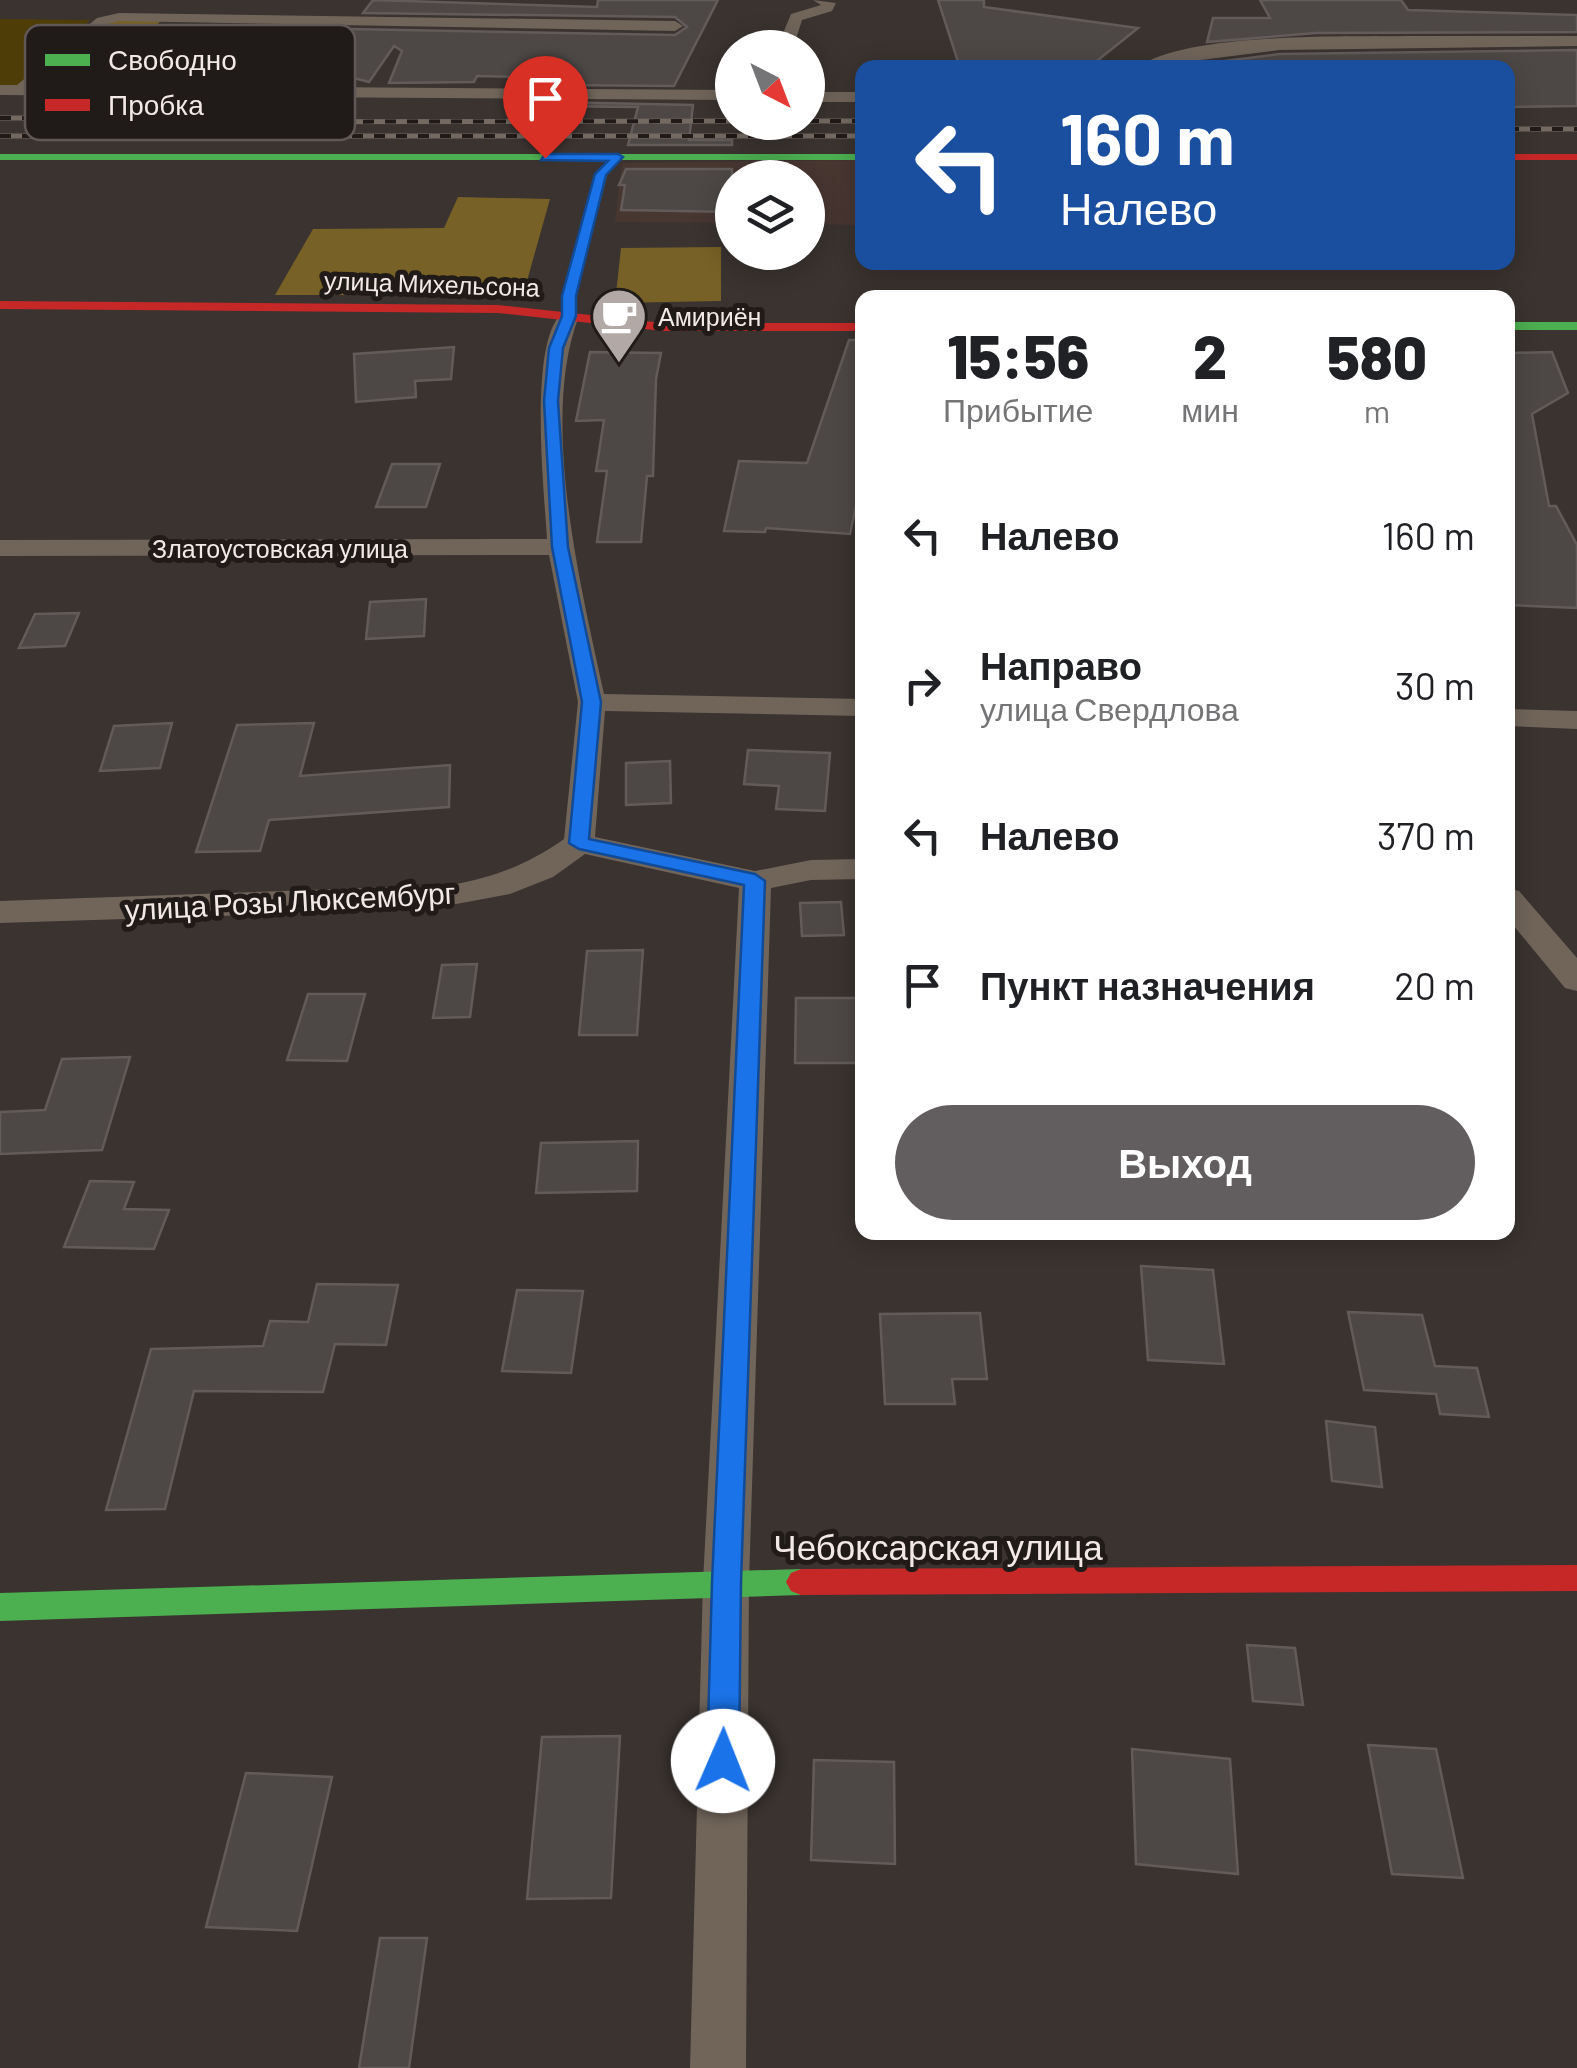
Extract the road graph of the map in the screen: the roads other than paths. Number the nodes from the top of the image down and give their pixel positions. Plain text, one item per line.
1 (820, 0) edge
2 (98, 25) edge
3 (675, 26) dead end
4 (790, 30) edge
5 (1577, 41) edge
6 (1155, 60) edge
7 (25, 87) edge
8 (0, 90) edge
9 (21, 90) junction
10 (25, 90) edge
11 (355, 92) edge
12 (715, 94) edge
13 (825, 96) edge
14 (855, 97) edge
15 (0, 157) edge
16 (855, 157) edge
17 (1515, 157) edge
18 (1577, 157) edge
19 (592, 166) junction
20 (0, 305) edge
21 (569, 316) junction
22 (1515, 326) edge
23 (1577, 326) edge
24 (855, 327) edge
25 (560, 547) junction
26 (0, 548) edge
27 (592, 702) junction
28 (855, 707) edge
29 (1515, 718) edge
30 (1577, 720) edge
31 (579, 843) junction
32 (855, 869) edge
33 (755, 881) junction
34 (1515, 906) edge
35 (0, 912) edge
36 (1577, 980) edge
37 (1577, 1578) edge
38 (726, 1582) junction
39 (0, 1607) edge
40 (718, 2068) edge

1 - 4 street
2 - 3 street
5 - 6 street
7 - 9 street
8 - 9 street
9 - 10 street
11 - 12 street
13 - 14 street
15 - 19 street
16 - 19 street
17 - 18 street
19 - 21 street
20 - 21 street, улица Михельсона
21 - 24 street, улица Михельсона
21 - 25 street
22 - 23 street
25 - 26 street, Златоустовская улица
25 - 27 street
27 - 28 street
27 - 31 street
29 - 30 street
31 - 33 street
31 - 35 street, улица Розы Люксембург
32 - 33 street
33 - 38 street
34 - 36 street
37 - 38 street, Чебоксарская улица
38 - 39 street, Чебоксарская улица
38 - 40 street

